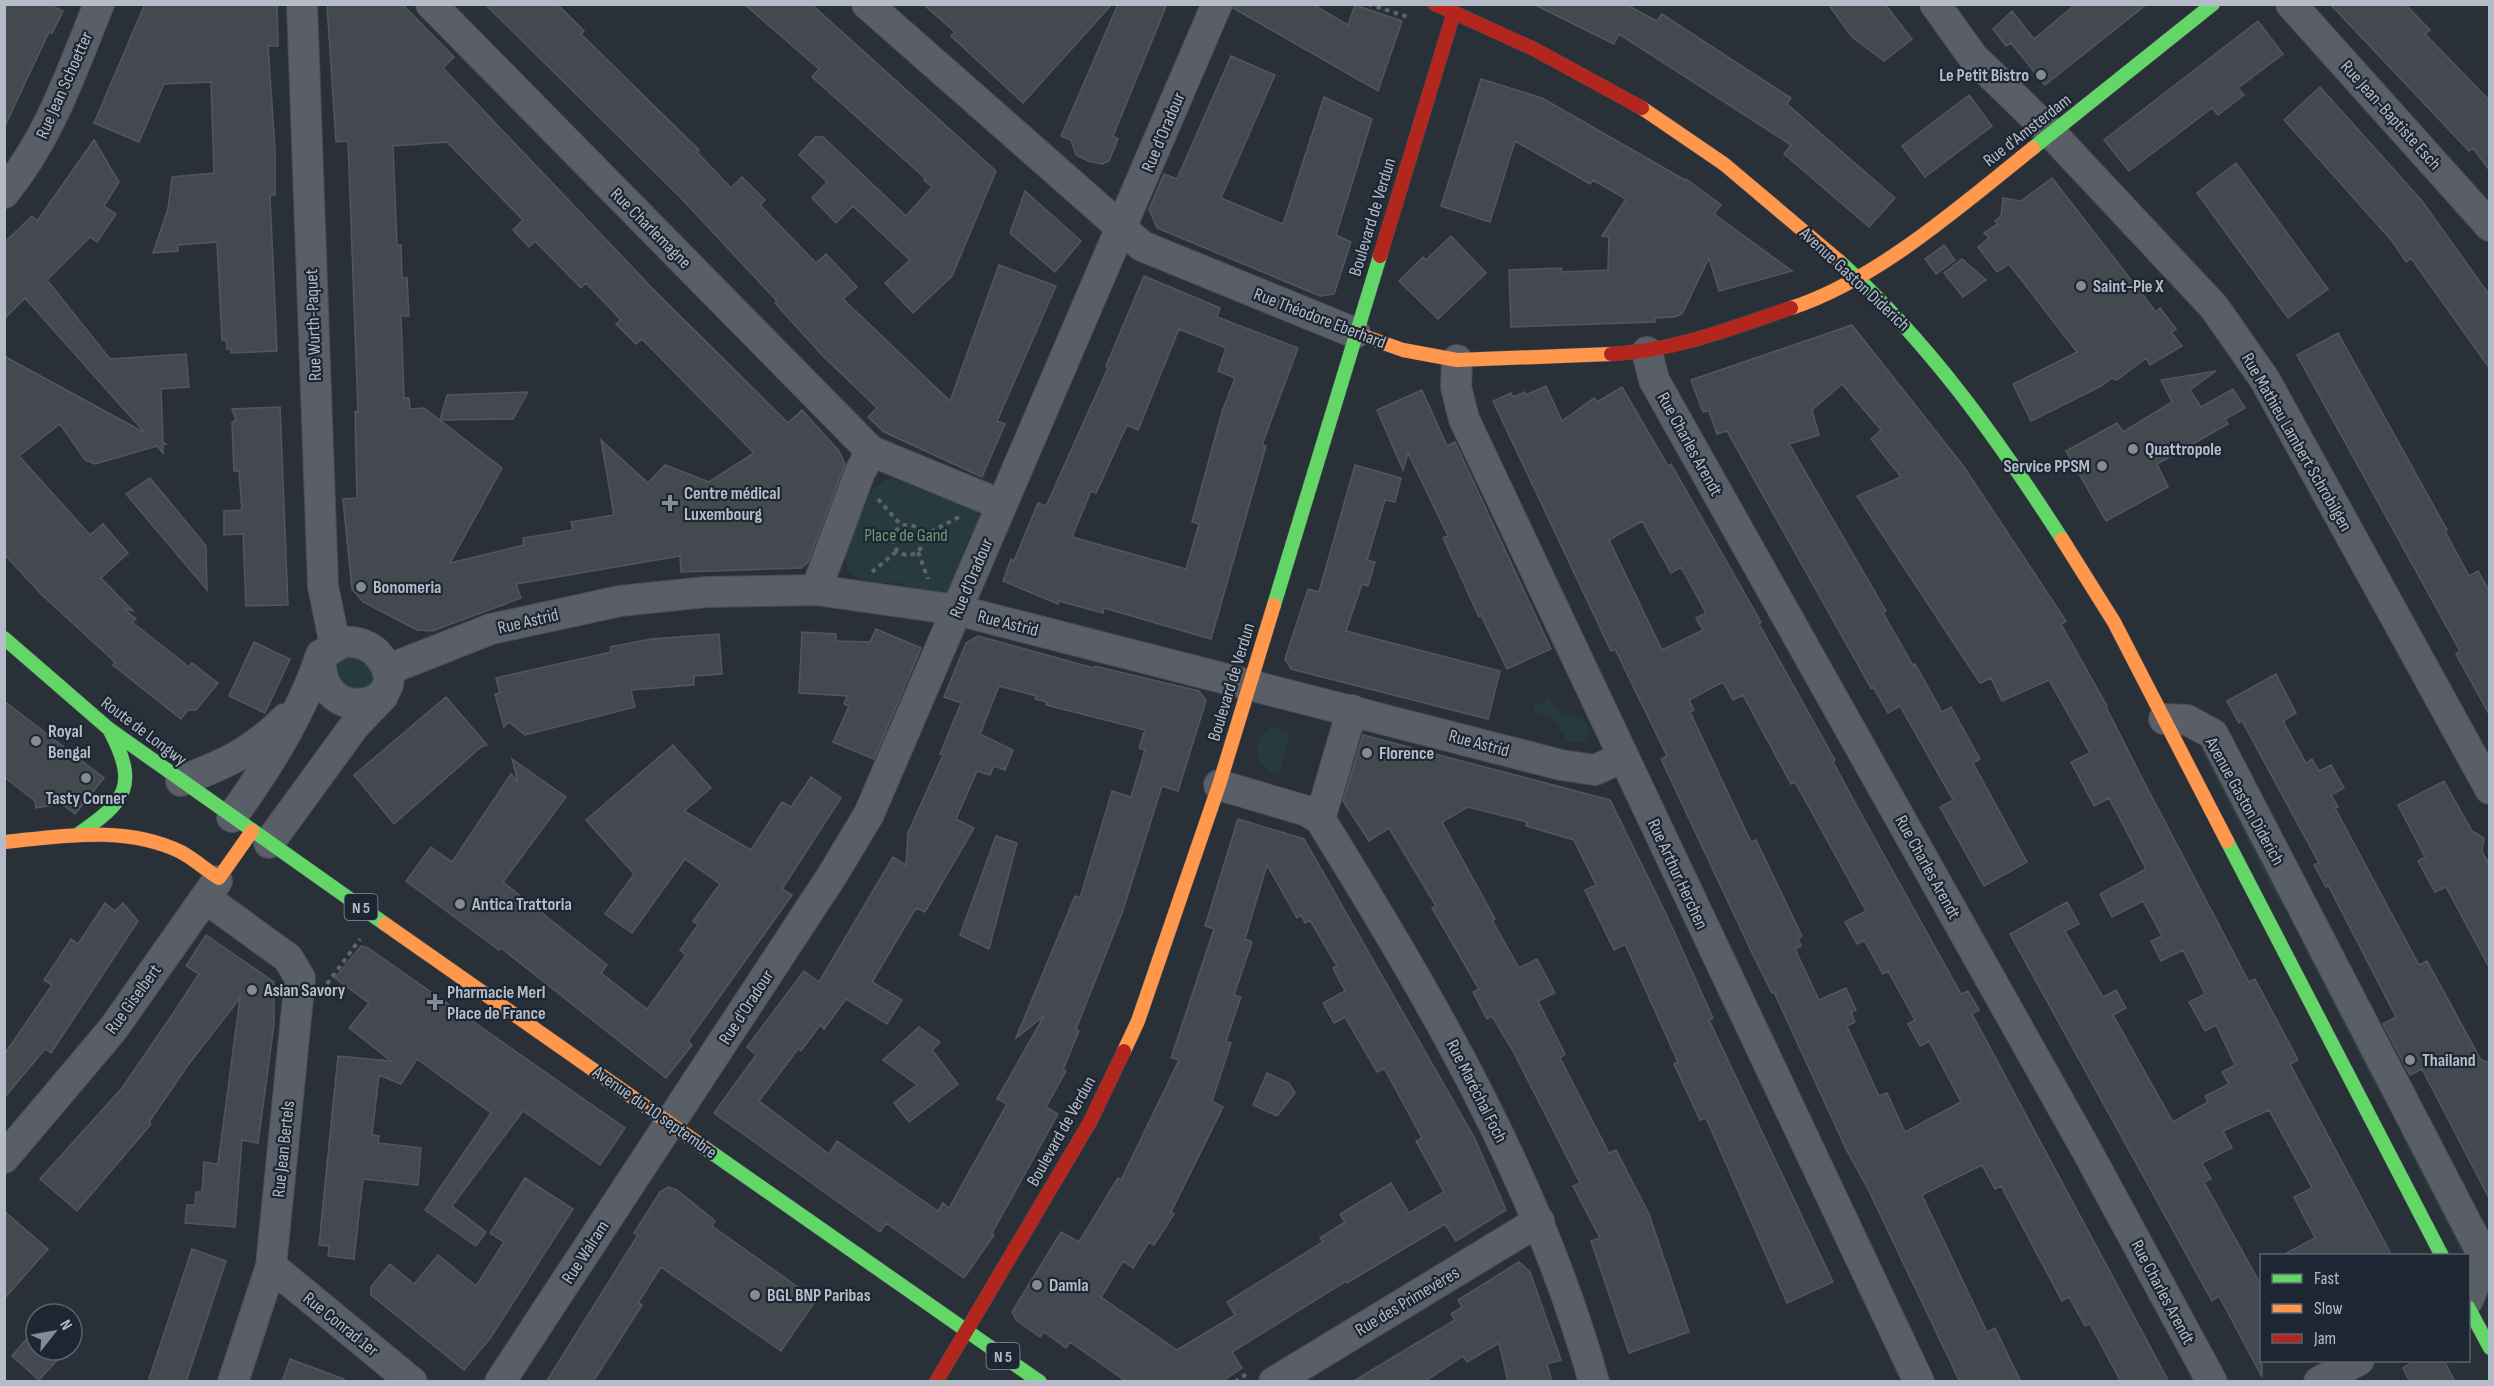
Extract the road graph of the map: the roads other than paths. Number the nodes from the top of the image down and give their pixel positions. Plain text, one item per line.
1 (99, 4) edge
2 (302, 4) edge
3 (431, 4) edge
4 (867, 4) edge
5 (1217, 4) edge
6 (1935, 4) edge
7 (2213, 4) edge
8 (2291, 4) edge
9 (1448, 7) edge
10 (2052, 134) junction
11 (4, 193) edge
12 (2490, 226) edge
13 (1121, 230) junction
14 (1859, 279) junction
15 (1355, 333) junction
16 (1647, 352) junction
17 (1457, 360) junction
18 (871, 451) junction
19 (1002, 505) junction
20 (816, 590) junction
21 (957, 610) junction
22 (4, 638) edge
23 (328, 650) junction
24 (386, 682) junction
25 (1250, 684) junction
26 (308, 688) junction
27 (1352, 710) junction
28 (2164, 719) junction
29 (109, 729) junction
30 (1623, 757) junction
31 (181, 781) junction
32 (1219, 785) junction
33 (2490, 789) edge
34 (1320, 819) junction
35 (251, 830) junction
36 (77, 835) junction
37 (4, 842) edge
38 (212, 888) junction
39 (2305, 912) junction
40 (2273, 929) junction
41 (2404, 1101) junction
42 (2372, 1119) junction
43 (670, 1123) junction
44 (4, 1158) edge
45 (1539, 1221) junction
46 (2441, 1254) edge
47 (271, 1266) junction
48 (2490, 1292) edge
49 (2470, 1300) edge
50 (2470, 1302) edge
51 (2470, 1305) edge
52 (966, 1330) junction
53 (2490, 1348) edge
54 (2355, 1362) edge
55 (233, 1382) edge
56 (412, 1382) edge
57 (500, 1382) edge
58 (936, 1382) edge
59 (1040, 1382) edge
60 (1274, 1382) edge
61 (1594, 1382) edge
62 (1919, 1382) edge
63 (2212, 1382) edge
64 (2319, 1382) edge

1 - 11 street, Rue Jean Schoetter
2 - 23 street, Rue Wurth-Paquet
3 - 18 street, Rue Charlemagne
4 - 13 street, Rue Théodore Eberhard
5 - 13 street, Rue d'Oradour
6 - 10 street, Rue Mathieu Lambert Schrobilgen
7 - 10 street, Rue d'Amsterdam
8 - 12 street, Rue Jean-Baptiste Esch
9 - 14 street, Avenue Gaston Diderich
9 - 15 street, Boulevard de Verdun
10 - 14 street, Rue d'Amsterdam
10 - 33 street, Rue Mathieu Lambert Schrobilgen
13 - 15 street, Rue Théodore Eberhard
13 - 19 street, Rue d'Oradour
14 - 16 street, Rue Théodore Eberhard
14 - 28 street, Avenue Gaston Diderich
15 - 17 street, Rue Théodore Eberhard
15 - 25 street, Boulevard de Verdun
16 - 17 street, Rue Théodore Eberhard
16 - 63 street, Rue Charles Arendt
17 - 30 street, Rue Arthur Herchen
18 - 19 street, Rue Charlemagne
18 - 20 street
19 - 21 street, Rue d'Oradour
20 - 21 street, Rue Astrid
20 - 24 street, Rue Astrid
21 - 25 street, Rue Astrid
21 - 43 street, Rue d'Oradour
22 - 29 street, Route de Longwy / N 5
23 - 24 street
23 - 24 street
23 - 26 street
24 - 35 street, Rue Astrid
25 - 27 street, Rue Astrid
25 - 32 street, Boulevard de Verdun
26 - 31 street
26 - 35 street
27 - 30 street, Rue Astrid
27 - 34 street
28 - 39 street, Avenue Gaston Diderich
28 - 40 street, Avenue Gaston Diderich
29 - 31 street, Route de Longwy / N 5
29 - 36 street
30 - 62 street, Rue Arthur Herchen
31 - 35 street, Route de Longwy / N 5
32 - 34 street
32 - 52 street, Boulevard de Verdun
34 - 45 street, Rue Maréchal Foch
35 - 38 street, Rue Giselbert
35 - 43 street, Avenue du 10 septembre / N 5
36 - 37 street
36 - 38 street
38 - 44 street, Rue Giselbert
38 - 47 street, Rue Jean Bertels
39 - 40 street
39 - 41 street, Avenue Gaston Diderich
40 - 42 street, Avenue Gaston Diderich
41 - 42 street
41 - 49 street, Avenue Gaston Diderich
42 - 46 street, Avenue Gaston Diderich
43 - 52 street, Avenue du 10 septembre / N 5
43 - 57 street, Rue Walram
45 - 60 street, Rue des Primevères
45 - 61 street, Rue Maréchal Foch
47 - 55 street, Rue Jean Bertels
47 - 56 street, Rue Conrad 1er
48 - 50 street
51 - 53 street
52 - 58 street, Boulevard de Verdun
52 - 59 street, Avenue du 10 septembre / N 5
54 - 64 street

